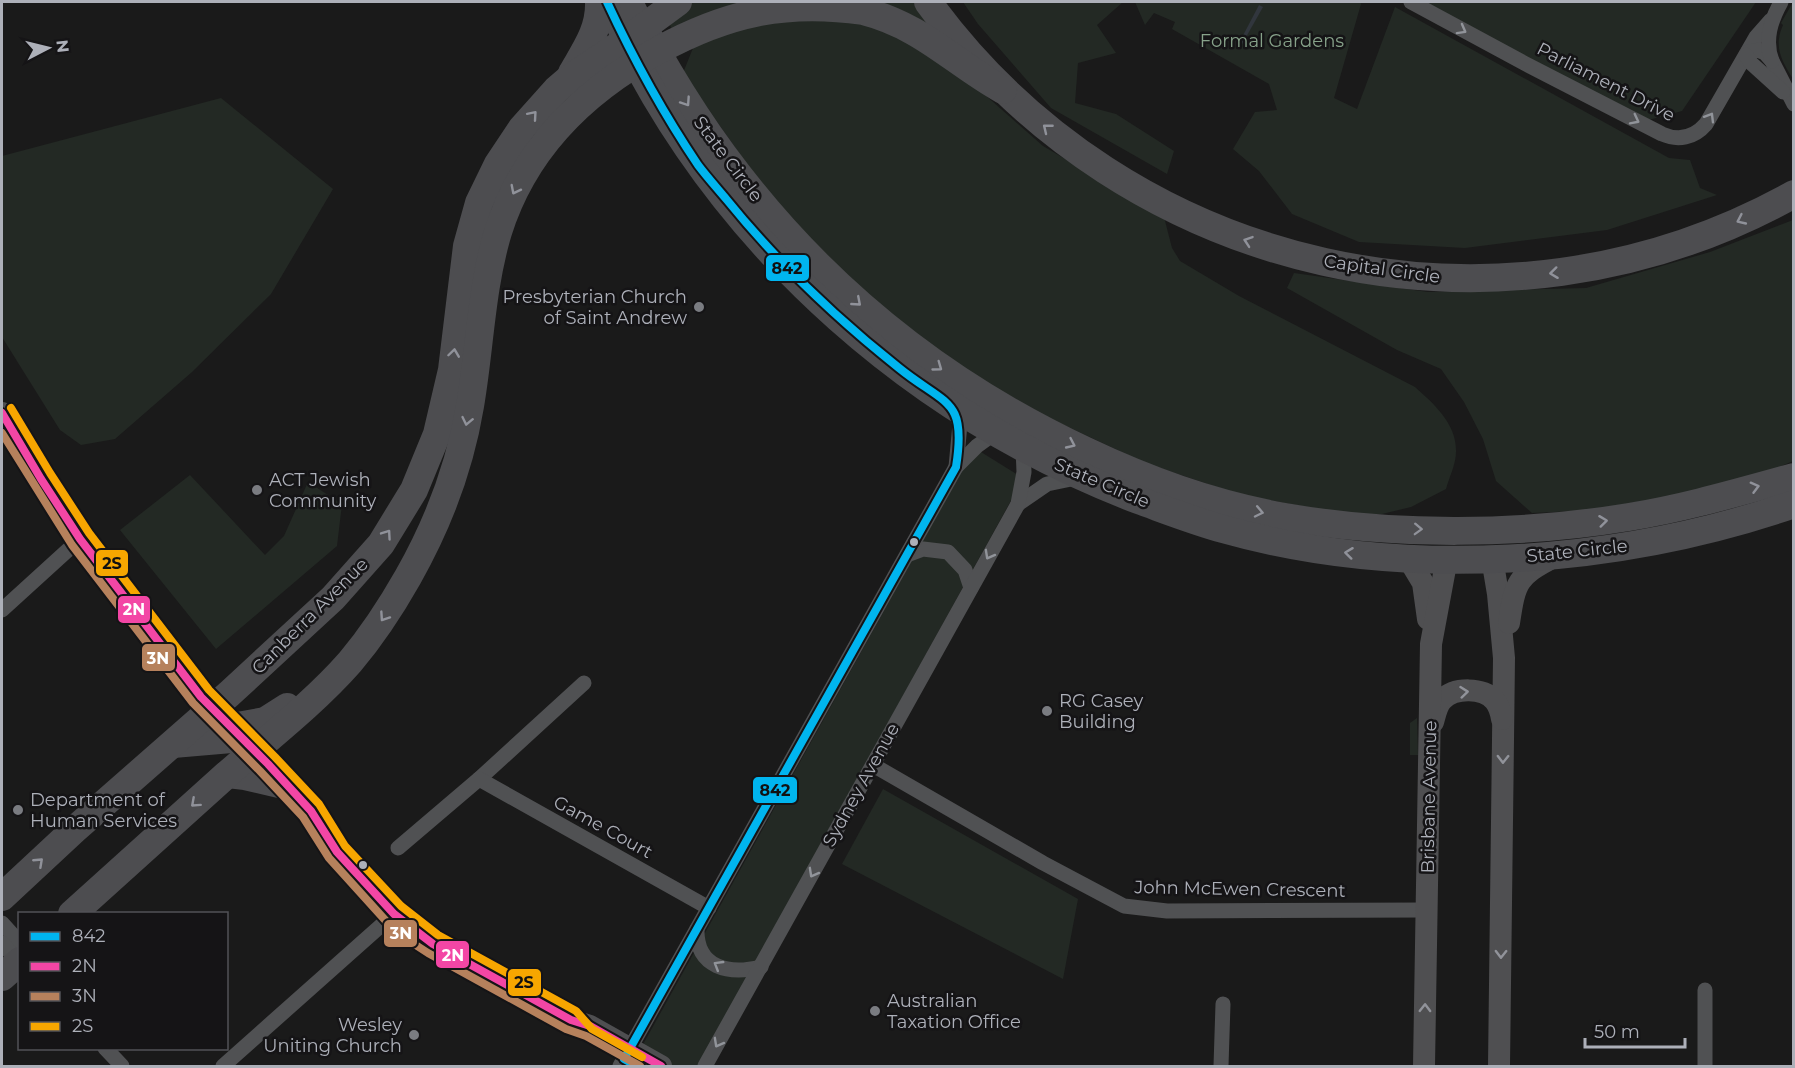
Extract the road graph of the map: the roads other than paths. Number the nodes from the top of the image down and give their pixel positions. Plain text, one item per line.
1 (599, 2) edge
2 (607, 2) edge
3 (632, 2) edge
4 (678, 2) edge
5 (928, 2) edge
6 (1411, 2) edge
7 (1781, 2) edge
8 (1771, 20) junction
9 (640, 46) junction
10 (1747, 54) junction
11 (1773, 61) junction
12 (579, 87) junction
13 (1003, 90) junction
14 (1793, 103) edge
15 (671, 122) junction
16 (1794, 194) edge
17 (749, 208) junction
18 (822, 287) junction
19 (948, 403) junction
20 (2, 412) edge
21 (1007, 425) junction
22 (1023, 448) junction
23 (956, 467) junction
24 (1082, 477) junction
25 (1794, 477) edge
26 (1018, 504) junction
27 (1794, 504) edge
28 (1452, 530) junction
29 (1489, 530) junction
30 (80, 539) junction
31 (907, 555) junction
32 (1558, 555) junction
33 (1408, 558) junction
34 (1447, 558) junction
35 (1492, 558) junction
36 (971, 588) junction
37 (2, 610) edge
38 (1431, 644) junction
39 (1504, 658) junction
40 (584, 683) dead end
41 (1503, 724) junction
42 (235, 731) junction
43 (1430, 732) junction
44 (172, 744) junction
45 (873, 765) junction
46 (228, 774) junction
47 (479, 779) junction
48 (288, 786) junction
49 (398, 848) dead end
50 (2, 897) edge
51 (709, 908) junction
52 (1427, 910) junction
53 (74, 912) edge
54 (394, 915) junction
55 (2, 923) edge
56 (697, 929) junction
57 (13, 958) edge
58 (760, 967) junction
59 (1705, 990) dead end
60 (1223, 1004) dead end
61 (107, 1050) edge
62 (628, 1060) edge
63 (122, 1066) edge
64 (223, 1066) edge
65 (662, 1066) edge
66 (705, 1066) edge
67 (1221, 1066) edge
68 (1424, 1066) edge
69 (1499, 1066) edge
70 (1705, 1066) edge

1 - 12 highway
2 - 9 main road, State Circle
3 - 9 main road, State Circle
4 - 9 highway
5 - 13 highway
6 -> 10 street, Parliament Drive
7 - 8 street, Parliament Drive
8 - 10 street, Parliament Drive
8 - 11 street, Parliament Drive
9 - 12 highway, Canberra Avenue
9 - 13 highway
9 - 15 highway, State Circle
9 -> 17 highway, State Circle
10 - 11 street
10 - 14 street
11 - 14 street, Parliament Drive
12 - 15 highway
42 -> 12 highway, Canberra Avenue
12 -> 42 highway, Canberra Avenue
16 -> 13 highway, Capital Circle
15 - 17 highway, State Circle
17 - 18 highway, State Circle
18 - 19 highway, State Circle
18 -> 21 highway, State Circle
19 - 21 highway, State Circle
19 - 23 street
20 - 30 main road
21 - 22 highway, Sydney Avenue
21 - 23 street
21 -> 28 highway, State Circle
22 - 24 highway, State Circle
22 - 26 street, Sydney Avenue
23 - 31 street
24 - 26 street, Sydney Avenue
33 -> 24 highway, State Circle
29 -> 25 highway, State Circle
26 -> 36 street, Sydney Avenue
27 - 32 highway, State Circle
28 - 29 highway, State Circle
28 - 34 highway, Brisbane Avenue
29 - 35 highway
30 - 37 street
30 - 42 main road
31 - 36 street
31 - 51 street
32 - 35 highway, State Circle
32 - 39 main road
33 - 34 highway, State Circle
33 - 38 main road
34 - 35 highway, State Circle
34 - 38 main road, Brisbane Avenue
35 - 39 main road
36 - 45 street, Sydney Avenue
38 - 43 main road, Brisbane Avenue
39 - 41 main road
40 - 47 street
43 -> 41 main road
41 -> 69 main road
42 - 44 highway
42 - 44 highway, Canberra Avenue
42 - 46 highway, Canberra Avenue
42 - 48 main road
43 - 52 main road, Brisbane Avenue
50 -> 44 highway, Canberra Avenue
45 - 52 street, John McEwen Crescent
45 -> 58 street, Sydney Avenue
46 - 48 highway
46 -> 53 highway, Canberra Avenue
47 - 49 street
47 - 51 street, Game Court
48 - 54 main road
51 - 56 street
68 -> 52 main road, Brisbane Avenue
54 - 62 main road
54 - 64 street
55 - 57 street
58 -> 56 street
56 - 62 street
58 -> 66 street, Sydney Avenue
59 - 70 street
60 - 67 street
61 - 63 street
62 - 65 main road

